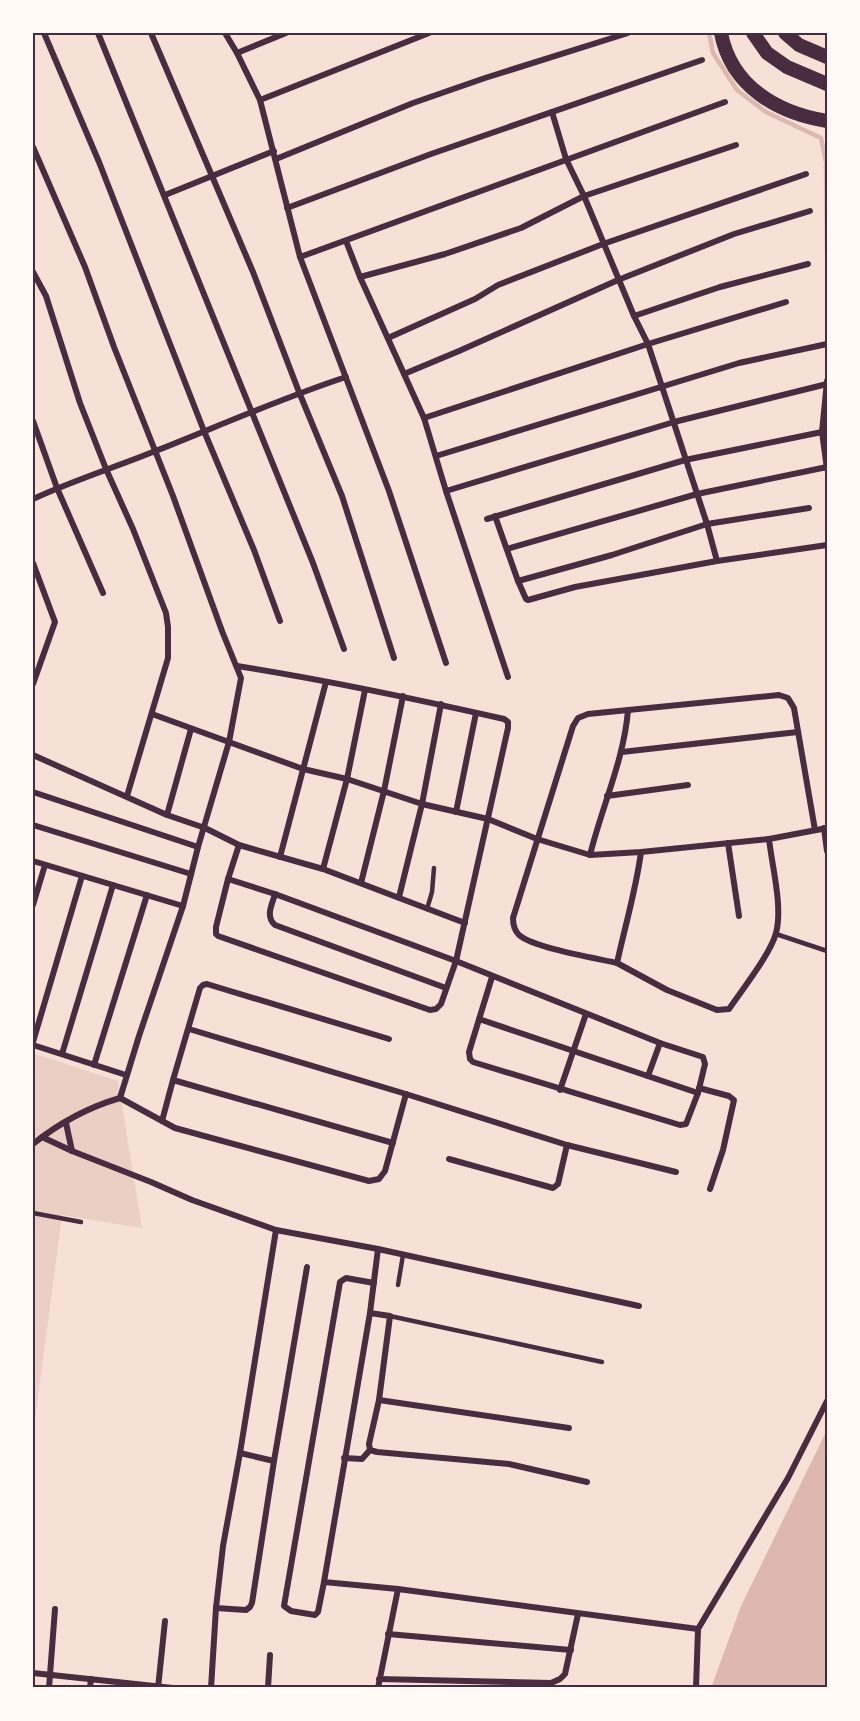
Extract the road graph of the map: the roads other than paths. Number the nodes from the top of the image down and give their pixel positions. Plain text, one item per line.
1 (44, 33) edge
2 (98, 33) edge
3 (151, 33) edge
4 (225, 33) edge
5 (286, 33) edge
6 (429, 33) edge
7 (628, 33) edge
8 (721, 33) edge
9 (753, 33) edge
10 (785, 33) edge
11 (237, 53) junction
12 (826, 56) edge
13 (702, 60) dead end
14 (821, 82) edge
15 (260, 100) junction
16 (724, 102) dead end
17 (552, 112) junction
18 (827, 121) edge
19 (736, 146) dead end
20 (33, 147) edge
21 (274, 151) junction
22 (276, 159) junction
23 (566, 159) junction
24 (806, 174) dead end
25 (212, 176) junction
26 (165, 195) junction
27 (584, 196) junction
28 (287, 208) junction
29 (810, 211) dead end
30 (346, 241) junction
31 (603, 244) junction
32 (300, 257) junction
33 (808, 264) dead end
34 (33, 272) edge
35 (360, 277) junction
36 (618, 280) junction
37 (786, 302) dead end
38 (634, 316) junction
39 (388, 339) junction
40 (648, 344) junction
41 (827, 344) edge
42 (404, 374) junction
43 (346, 377) junction
44 (827, 382) edge
45 (663, 387) junction
46 (299, 392) junction
47 (252, 411) junction
48 (424, 418) junction
49 (33, 421) edge
50 (674, 422) junction
51 (204, 431) junction
52 (822, 432) junction
53 (154, 452) junction
54 (436, 456) junction
55 (685, 460) junction
56 (827, 468) edge
57 (106, 469) junction
58 (57, 488) junction
59 (446, 490) junction
60 (697, 494) junction
61 (33, 499) edge
62 (809, 508) dead end
63 (495, 516) junction
64 (487, 519) dead end
65 (707, 524) junction
66 (827, 545) edge
67 (507, 549) junction
68 (717, 561) junction
69 (33, 563) edge
70 (518, 581) junction
71 (103, 593) dead end
72 (279, 621) dead end
73 (344, 649) dead end
74 (394, 658) dead end
75 (446, 663) dead end
76 (237, 666) junction
77 (508, 677) dead end
78 (326, 682) junction
79 (33, 684) edge
80 (365, 690) junction
81 (404, 696) junction
82 (441, 704) junction
83 (628, 710) junction
84 (476, 712) junction
85 (152, 714) junction
86 (191, 729) junction
87 (798, 732) junction
88 (229, 742) junction
89 (622, 752) junction
90 (33, 755) edge
91 (303, 769) junction
92 (348, 778) junction
93 (688, 785) dead end
94 (384, 791) junction
95 (33, 792) edge
96 (127, 796) junction
97 (607, 796) junction
98 (422, 804) junction
99 (456, 812) junction
100 (167, 815) junction
101 (488, 819) junction
102 (33, 825) edge
103 (205, 828) junction
104 (825, 828) edge
105 (814, 830) junction
106 (537, 838) junction
107 (769, 839) junction
108 (728, 843) junction
109 (239, 844) junction
110 (198, 847) junction
111 (827, 851) edge
112 (641, 852) junction
113 (590, 855) junction
114 (280, 857) junction
115 (33, 861) edge
116 (45, 865) junction
117 (434, 868) dead end
118 (323, 869) junction
119 (191, 874) junction
120 (82, 876) junction
121 (228, 879) junction
122 (361, 883) junction
123 (113, 885) junction
124 (275, 894) junction
125 (147, 895) junction
126 (399, 897) junction
127 (33, 905) edge
128 (183, 906) junction
129 (427, 909) junction
130 (739, 916) dead end
131 (465, 923) junction
132 (776, 934) junction
133 (827, 951) edge
134 (456, 961) junction
135 (616, 963) junction
136 (492, 977) junction
137 (446, 988) junction
138 (586, 1014) junction
139 (479, 1019) junction
140 (189, 1029) junction
141 (389, 1039) dead end
142 (660, 1042) junction
143 (33, 1043) edge
144 (574, 1051) junction
145 (62, 1054) junction
146 (94, 1065) junction
147 (126, 1075) junction
148 (648, 1076) junction
149 (173, 1080) junction
150 (560, 1090) junction
151 (698, 1090) junction
152 (406, 1094) junction
153 (120, 1098) junction
154 (162, 1121) junction
155 (66, 1123) junction
156 (42, 1137) junction
157 (393, 1143) junction
158 (33, 1144) edge
159 (567, 1145) junction
160 (72, 1151) junction
161 (449, 1159) dead end
162 (676, 1172) dead end
163 (710, 1189) dead end
164 (33, 1213) edge
165 (81, 1222) dead end
166 (276, 1230) junction
167 (378, 1249) junction
168 (403, 1254) junction
169 (307, 1267) dead end
170 (374, 1283) junction
171 (398, 1285) dead end
172 (639, 1306) dead end
173 (370, 1313) junction
174 (390, 1316) junction
175 (602, 1362) dead end
176 (379, 1400) junction
177 (827, 1401) edge
178 (569, 1428) dead end
179 (370, 1450) junction
180 (240, 1453) junction
181 (344, 1458) junction
182 (274, 1461) junction
183 (587, 1482) dead end
184 (324, 1582) junction
185 (398, 1589) junction
186 (216, 1608) junction
187 (56, 1609) dead end
188 (578, 1614) junction
189 (165, 1621) dead end
190 (698, 1629) junction
191 (388, 1634) junction
192 (571, 1650) junction
193 (270, 1655) dead end
194 (33, 1673) edge
195 (49, 1675) junction
196 (91, 1679) junction
197 (379, 1679) junction
198 (112, 1684) edge
199 (158, 1687) edge
200 (48, 1688) edge
201 (90, 1688) edge
202 (173, 1688) edge
203 (211, 1688) edge
204 (268, 1688) edge
205 (378, 1688) edge
206 (696, 1688) edge

1 - 51 street
2 - 26 street
3 - 25 street
4 - 11 street
5 - 11 street
6 - 15 street
7 - 22 street
8 - 18 main road
9 - 14 main road
10 - 12 main road
11 - 15 street
13 - 17 street
15 - 21 street
16 - 23 street
17 - 23 street
17 - 28 street
19 - 27 street
20 - 53 street
21 - 22 street
21 - 25 street
22 - 28 street
23 - 27 street
23 - 30 street
24 - 31 street
25 - 26 street
25 - 46 street
26 - 47 street
27 - 31 street
27 - 35 street
28 - 32 street
29 - 36 street
30 - 32 street
30 - 35 street
31 - 36 street
31 - 39 street
32 - 43 street
33 - 38 street
34 - 57 street
35 - 39 street
36 - 38 street
36 - 42 street
37 - 40 street
38 - 40 street
39 - 42 street
40 - 45 street
40 - 48 street
41 - 45 street
42 - 48 street
43 - 46 street
43 - 75 street
44 - 50 street
44 - 52 street
45 - 50 street
45 - 54 street
46 - 47 street
46 - 74 street
47 - 51 street
47 - 73 street
48 - 54 street
49 - 58 street
50 - 55 street
50 - 59 street
51 - 53 street
51 - 72 street
52 - 55 street
52 - 56 street
53 - 57 street
53 - 76 street
54 - 59 street
55 - 60 street
55 - 63 street
56 - 60 street
57 - 58 street
57 - 85 street
58 - 61 street
58 - 71 street
59 - 77 street
60 - 65 street
60 - 67 street
62 - 65 street
63 - 64 street
63 - 67 street
65 - 68 street
65 - 70 street
66 - 68 street
67 - 70 street
68 - 70 street
69 - 79 street
76 - 78 street
76 - 88 street
78 - 80 street
78 - 91 street
80 - 81 street
80 - 92 street
81 - 82 street
81 - 94 street
82 - 84 street
82 - 98 street
83 - 87 street
83 - 89 street
83 - 106 street
84 - 99 street
84 - 101 street
85 - 86 street
85 - 96 street
86 - 88 street
86 - 100 street
87 - 89 street
87 - 105 street
88 - 91 street
88 - 103 street
89 - 97 street
90 - 96 street
91 - 92 street
91 - 114 street
92 - 94 street
92 - 118 street
93 - 97 street
94 - 98 street
94 - 122 street
95 - 110 street
96 - 100 street
97 - 113 street
98 - 99 street
98 - 126 street
99 - 101 street
100 - 103 street
101 - 106 street
101 - 131 street
102 - 119 street
103 - 109 street
103 - 110 street
104 - 105 street
104 - 111 street
105 - 107 street
106 - 113 street
106 - 135 street
107 - 108 street
107 - 132 street
108 - 112 street
108 - 130 street
109 - 114 street
109 - 121 street
110 - 119 street
112 - 113 street
112 - 135 street
114 - 118 street
115 - 116 street
116 - 120 street
116 - 127 street
117 - 129 lane
118 - 122 street
119 - 128 street
120 - 123 street
120 - 143 street
121 - 124 street
121 - 137 street
122 - 126 street
123 - 125 street
123 - 145 street
124 - 134 street
124 - 137 street
125 - 128 street
125 - 146 street
126 - 129 street
128 - 147 street
129 - 131 street
131 - 134 street
132 - 133 lane
132 - 135 street
134 - 136 street
134 - 137 street
136 - 138 street
136 - 139 street
138 - 142 street
138 - 144 street
139 - 144 street
139 - 150 street
140 - 141 street
140 - 149 street
140 - 152 street
142 - 148 street
142 - 151 street
143 - 145 street
144 - 148 street
144 - 150 street
145 - 146 street
146 - 147 street
147 - 153 street
148 - 151 street
149 - 154 street
149 - 157 street
150 - 151 street
151 - 163 street
152 - 157 street
152 - 159 street
153 - 154 street
153 - 155 street
154 - 157 street
155 - 156 street
155 - 160 street
156 - 158 street
156 - 160 street
159 - 161 street
159 - 162 street
160 - 166 street
164 - 165 lane
166 - 167 street
166 - 180 street
167 - 168 street
167 - 170 street
168 - 171 lane
168 - 172 street
169 - 182 street
170 - 173 street
170 - 184 street
173 - 174 street
173 - 181 street
174 - 175 lane
174 - 176 street
176 - 178 street
176 - 179 street
177 - 190 street
179 - 181 street
179 - 183 street
180 - 182 street
180 - 186 street
181 - 184 street
182 - 186 street
184 - 185 street
185 - 188 street
185 - 191 street
186 - 203 street
187 - 195 street
188 - 190 street
188 - 192 street
189 - 199 street
190 - 206 street
191 - 192 street
191 - 197 street
192 - 197 street
193 - 204 street
194 - 195 street
195 - 196 street
195 - 200 street
196 - 198 street
196 - 201 street
197 - 205 street
198 - 199 street
199 - 202 street

